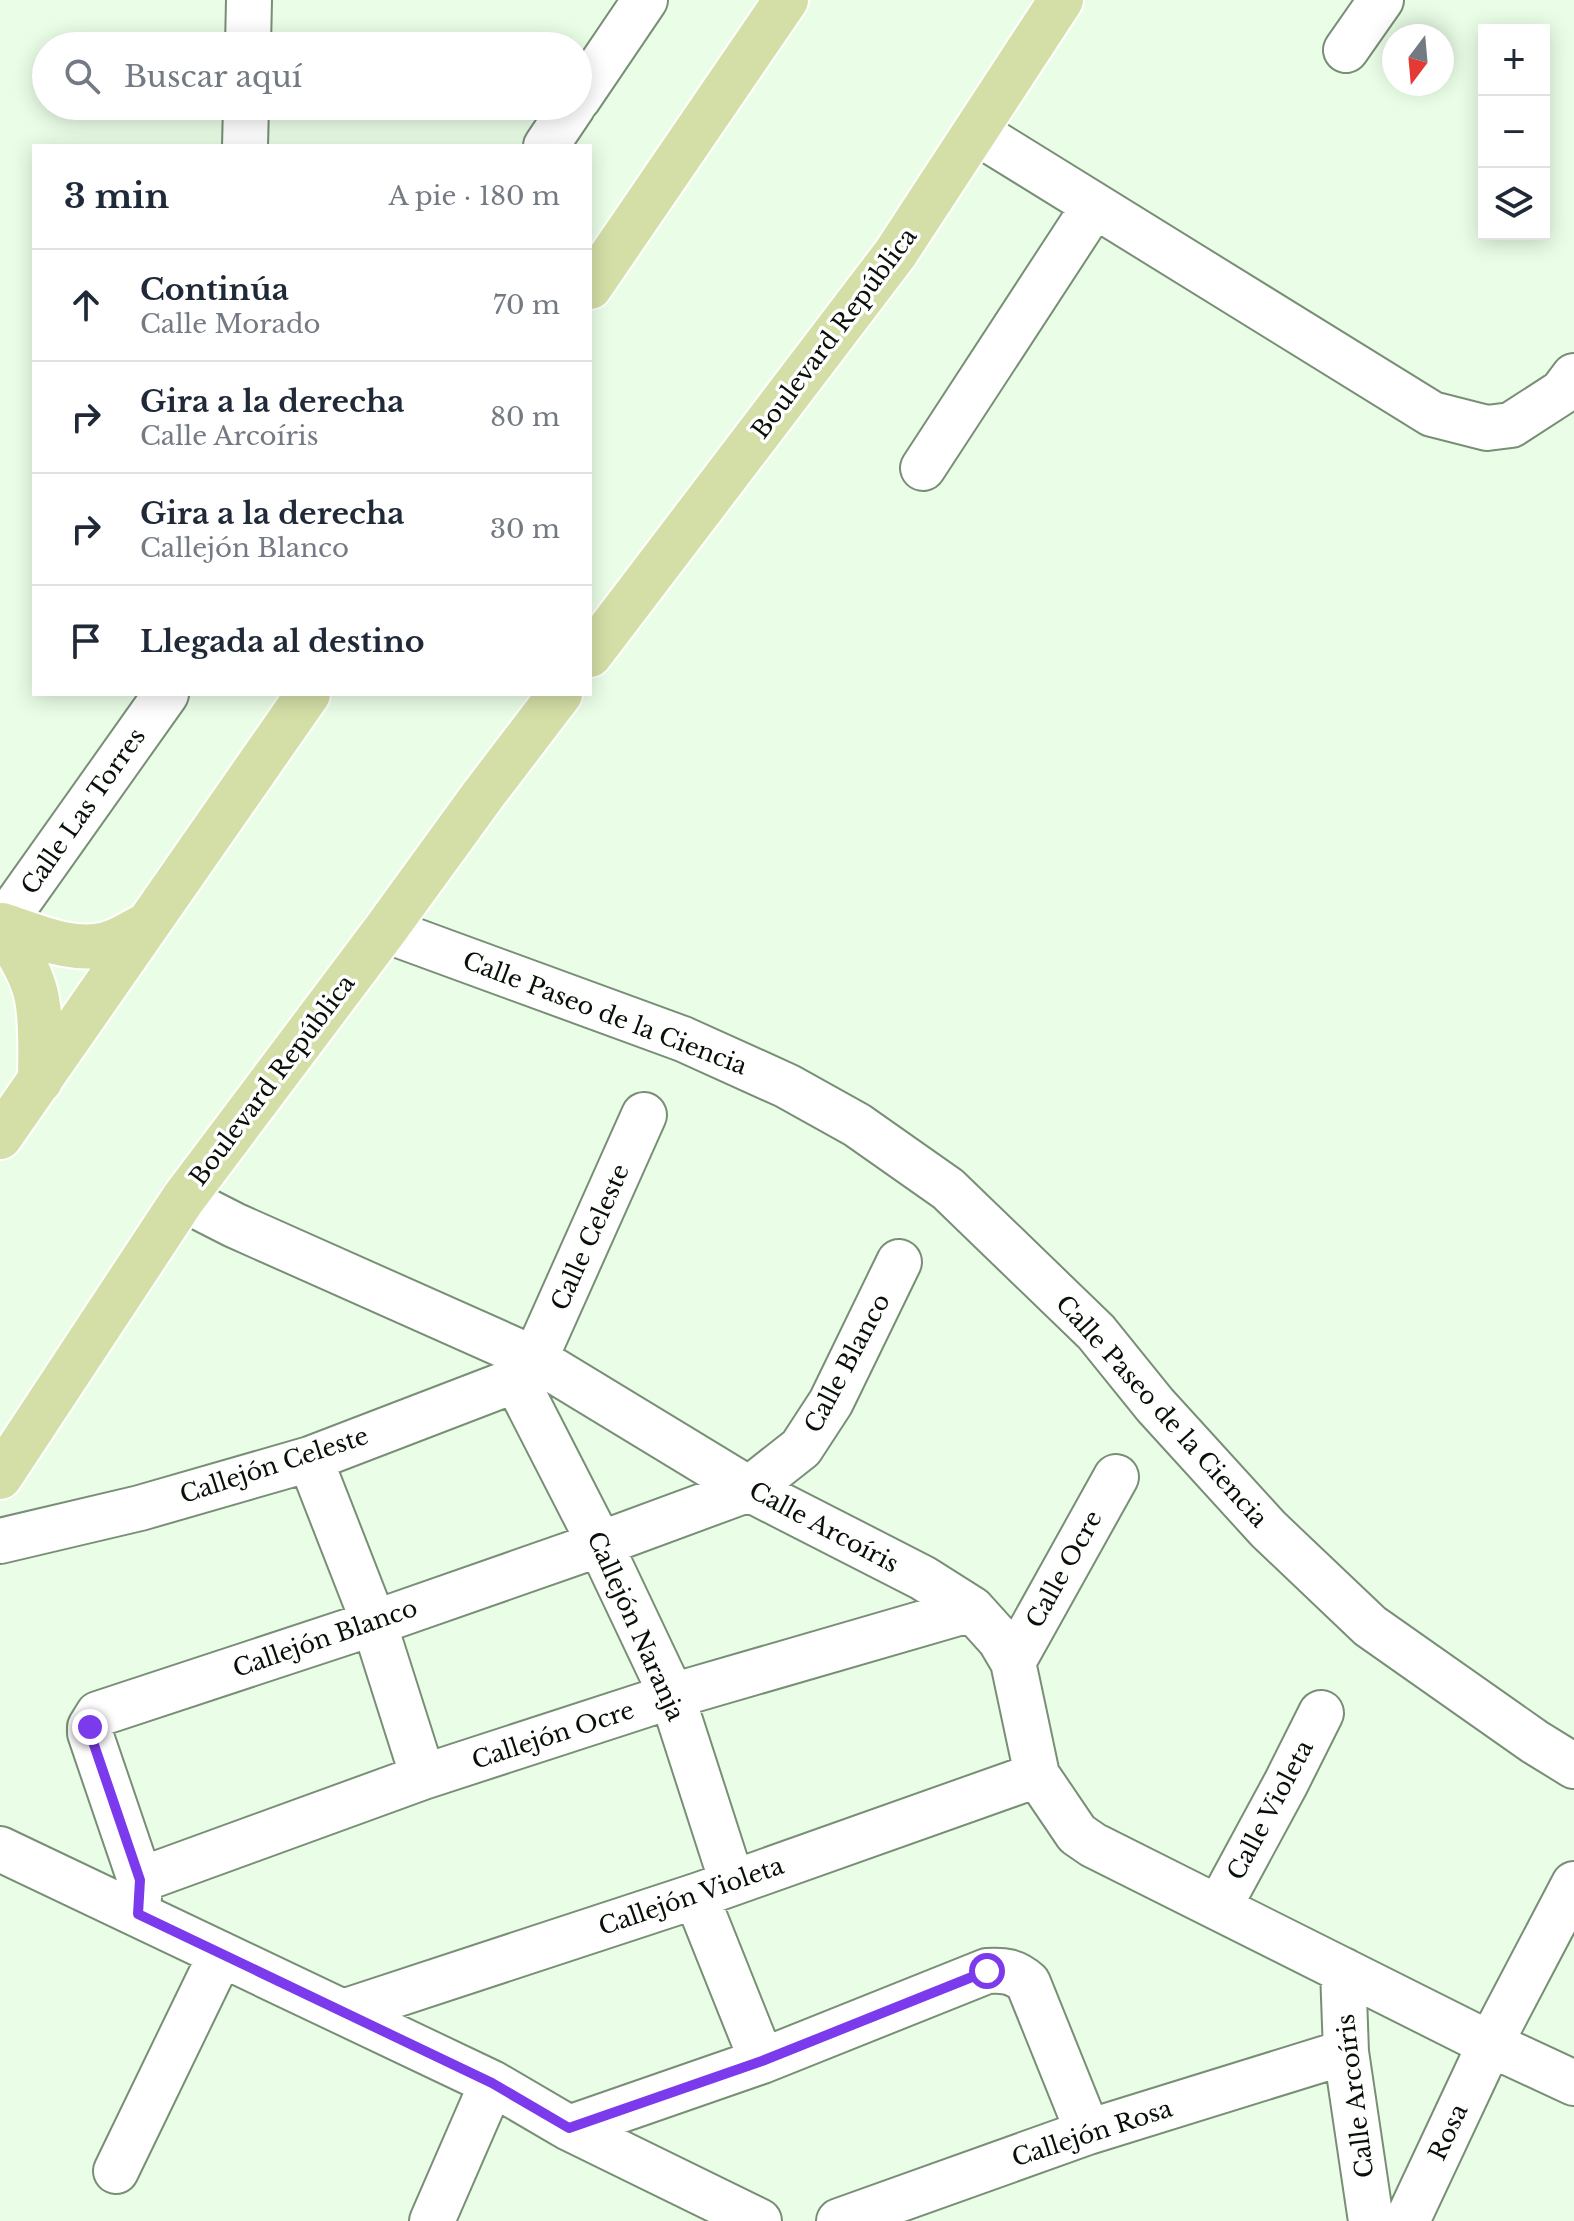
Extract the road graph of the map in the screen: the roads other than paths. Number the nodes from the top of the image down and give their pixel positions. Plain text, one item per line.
1 (249, 0) edge
2 (645, 0) edge
3 (786, 0) edge
4 (1061, 0) edge
5 (1381, 0) edge
6 (248, 32) edge
7 (1346, 50) dead end
8 (592, 78) edge
9 (246, 120) edge
10 (564, 120) edge
11 (976, 132) junction
12 (245, 144) edge
13 (547, 144) edge
14 (1094, 206) junction
15 (592, 284) edge
16 (1574, 376) edge
17 (923, 468) dead end
18 (592, 652) edge
19 (165, 696) edge
20 (307, 696) edge
21 (558, 696) edge
22 (146, 925) junction
23 (1, 926) edge
24 (385, 930) junction
25 (40, 1081) junction
26 (644, 1115) dead end
27 (0, 1137) edge
28 (183, 1199) junction
29 (899, 1262) dead end
30 (526, 1370) junction
31 (310, 1459) junction
32 (0, 1477) edge
33 (1116, 1477) dead end
34 (749, 1489) junction
35 (0, 1541) edge
36 (600, 1544) junction
37 (972, 1609) junction
38 (374, 1623) junction
39 (1013, 1662) junction
40 (672, 1696) junction
41 (1321, 1713) dead end
42 (1574, 1766) edge
43 (1037, 1775) junction
44 (423, 1777) junction
45 (0, 1849) edge
46 (1574, 1884) edge
47 (714, 1889) junction
48 (139, 1897) junction
49 (1219, 1907) junction
50 (221, 1954) junction
51 (1343, 1970) junction
52 (343, 2012) junction
53 (1490, 2044) junction
54 (1346, 2052) junction
55 (762, 2061) junction
56 (492, 2083) junction
57 (1574, 2083) edge
58 (569, 2128) junction
59 (1088, 2132) junction
60 (116, 2171) dead end
61 (744, 2218) edge
62 (432, 2221) edge
63 (839, 2221) edge
64 (1371, 2221) edge
65 (1407, 2221) edge

1 - 6 street
2 - 8 street
3 - 15 main road
4 - 11 main road, Boulevard República
5 - 7 street
9 - 12 street
10 - 13 street
11 - 14 street
11 - 18 main road, Boulevard República
14 - 16 street
14 - 17 street
19 - 23 street, Calle Las Torres
20 - 22 main road
21 - 24 main road, Boulevard República
22 - 23 main road
22 - 25 main road
23 - 25 main road
24 - 28 main road, Boulevard República
24 - 42 street, Calle Paseo de la Ciencia
25 - 27 main road
26 - 30 street, Calle Celeste
28 - 30 street, Calle Arcoíris
28 - 32 main road, Boulevard República
29 - 34 street, Calle Blanco
30 - 31 street, Callejón Celeste
30 - 34 street, Calle Arcoíris
30 - 36 street, Callejón Naranja
31 - 35 street, Callejón Celeste
31 - 38 street
33 - 39 street, Calle Ocre
34 - 36 street, Callejón Blanco
34 - 37 street, Calle Arcoíris
36 - 38 street, Callejón Blanco
36 - 40 street, Callejón Naranja
37 - 39 street, Calle Arcoíris
37 - 40 street, Callejón Ocre
38 - 44 street
38 - 48 street, Callejón Blanco
39 - 43 street, Calle Arcoíris
40 - 44 street, Callejón Ocre
40 - 47 street, Callejón Naranja
41 - 49 street, Calle Violeta
43 - 47 street, Callejón Violeta
43 - 49 street, Calle Arcoíris
44 - 48 street, Callejón Ocre
45 - 48 street
46 - 53 street, Rosa
47 - 52 street, Callejón Violeta
47 - 55 street, Callejón Naranja
48 - 50 street
49 - 51 street, Calle Arcoíris
50 - 52 street
50 - 60 street
51 - 53 street, Calle Arcoíris
51 - 54 street, Calle Arcoíris
52 - 56 street
53 - 57 street, Calle Arcoíris
53 - 65 street, Rosa
54 - 59 street, Callejón Rosa
54 - 64 street, Calle Arcoíris
55 - 58 street
55 - 59 street
56 - 58 street
56 - 62 street
58 - 61 street
59 - 63 street, Callejón Rosa

